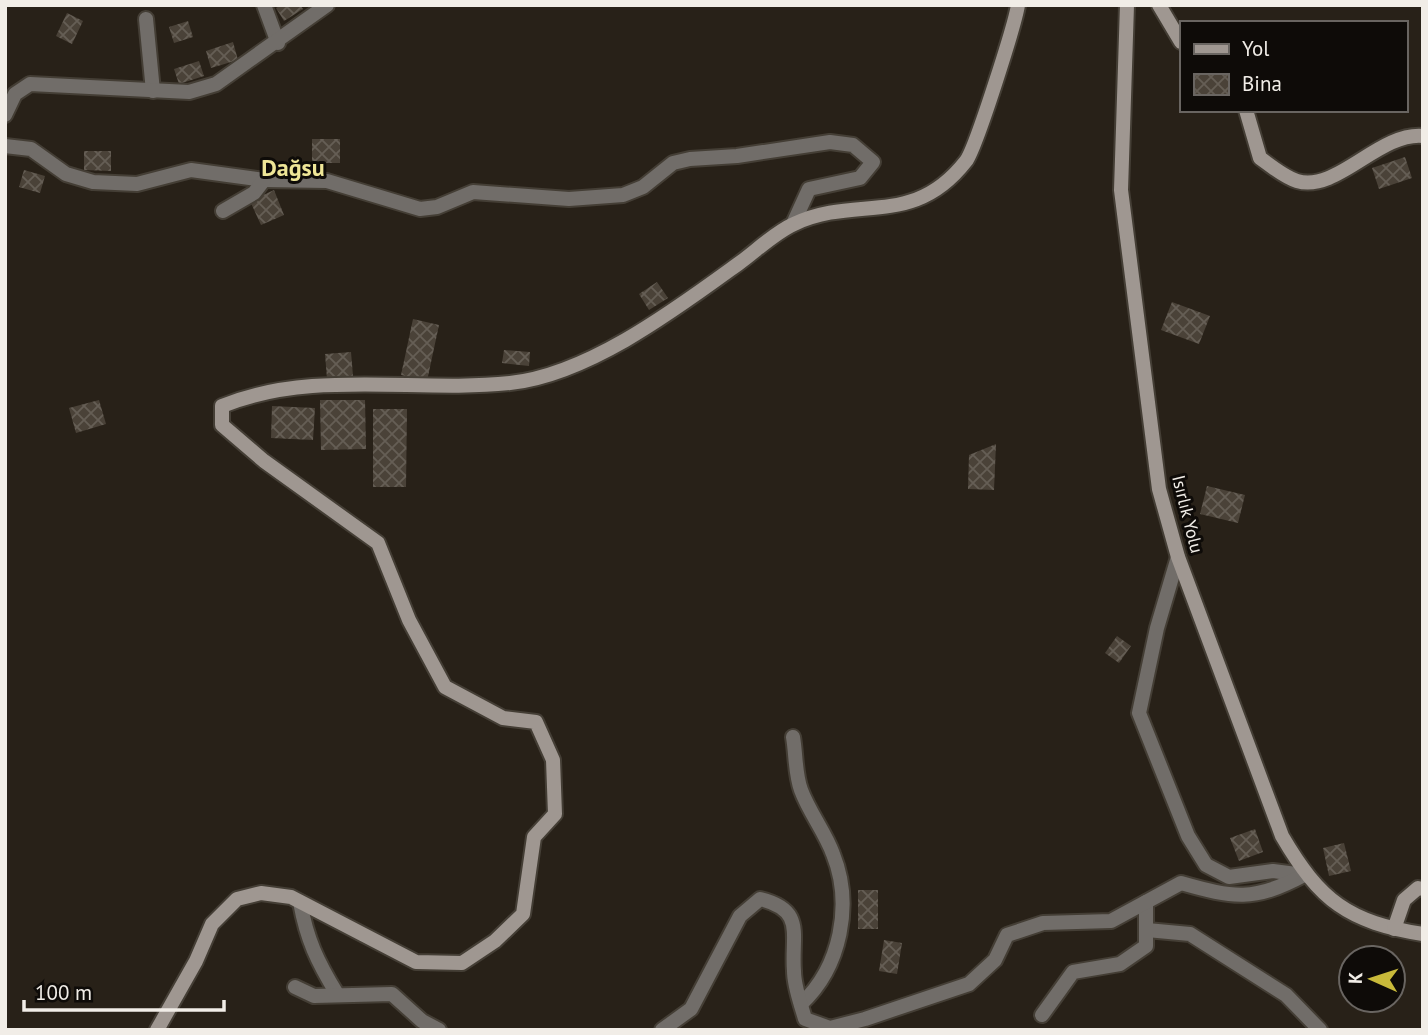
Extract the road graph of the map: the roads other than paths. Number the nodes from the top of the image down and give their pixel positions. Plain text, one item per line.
1 (264, 5) edge
2 (327, 5) edge
3 (1018, 5) edge
4 (1126, 5) edge
5 (1159, 5) edge
6 (146, 19) dead end
7 (1180, 40) edge
8 (278, 43) junction
9 (153, 91) junction
10 (1247, 112) edge
11 (5, 115) edge
12 (1423, 136) edge
13 (5, 146) edge
14 (264, 180) junction
15 (223, 211) dead end
16 (793, 224) junction
17 (1178, 557) junction
18 (793, 737) dead end
19 (1304, 875) junction
20 (1423, 889) edge
21 (300, 902) junction
22 (1146, 902) junction
23 (1394, 929) junction
24 (1147, 930) junction
25 (1423, 934) edge
26 (295, 987) dead end
27 (337, 994) junction
28 (801, 1003) junction
29 (1042, 1015) dead end
30 (157, 1030) edge
31 (439, 1030) edge
32 (662, 1030) edge
33 (1320, 1030) edge

1 - 8 street
2 - 8 street
3 - 16 street
4 - 17 street, Isırlık Yolu
5 - 7 street
6 - 9 street
8 - 9 street
9 - 11 street
10 - 12 street
13 - 14 street
14 - 15 street
14 - 16 street
16 - 21 street
17 - 19 street, Isırlık Yolu
17 - 19 street
18 - 28 street
19 - 22 street
19 - 23 street, Isırlık Yolu
20 - 23 street
21 - 27 street
21 - 30 street
22 - 24 street
22 - 28 street
23 - 25 street, Isırlık Yolu
24 - 29 street
24 - 33 street
26 - 27 street
27 - 31 street
28 - 32 street

